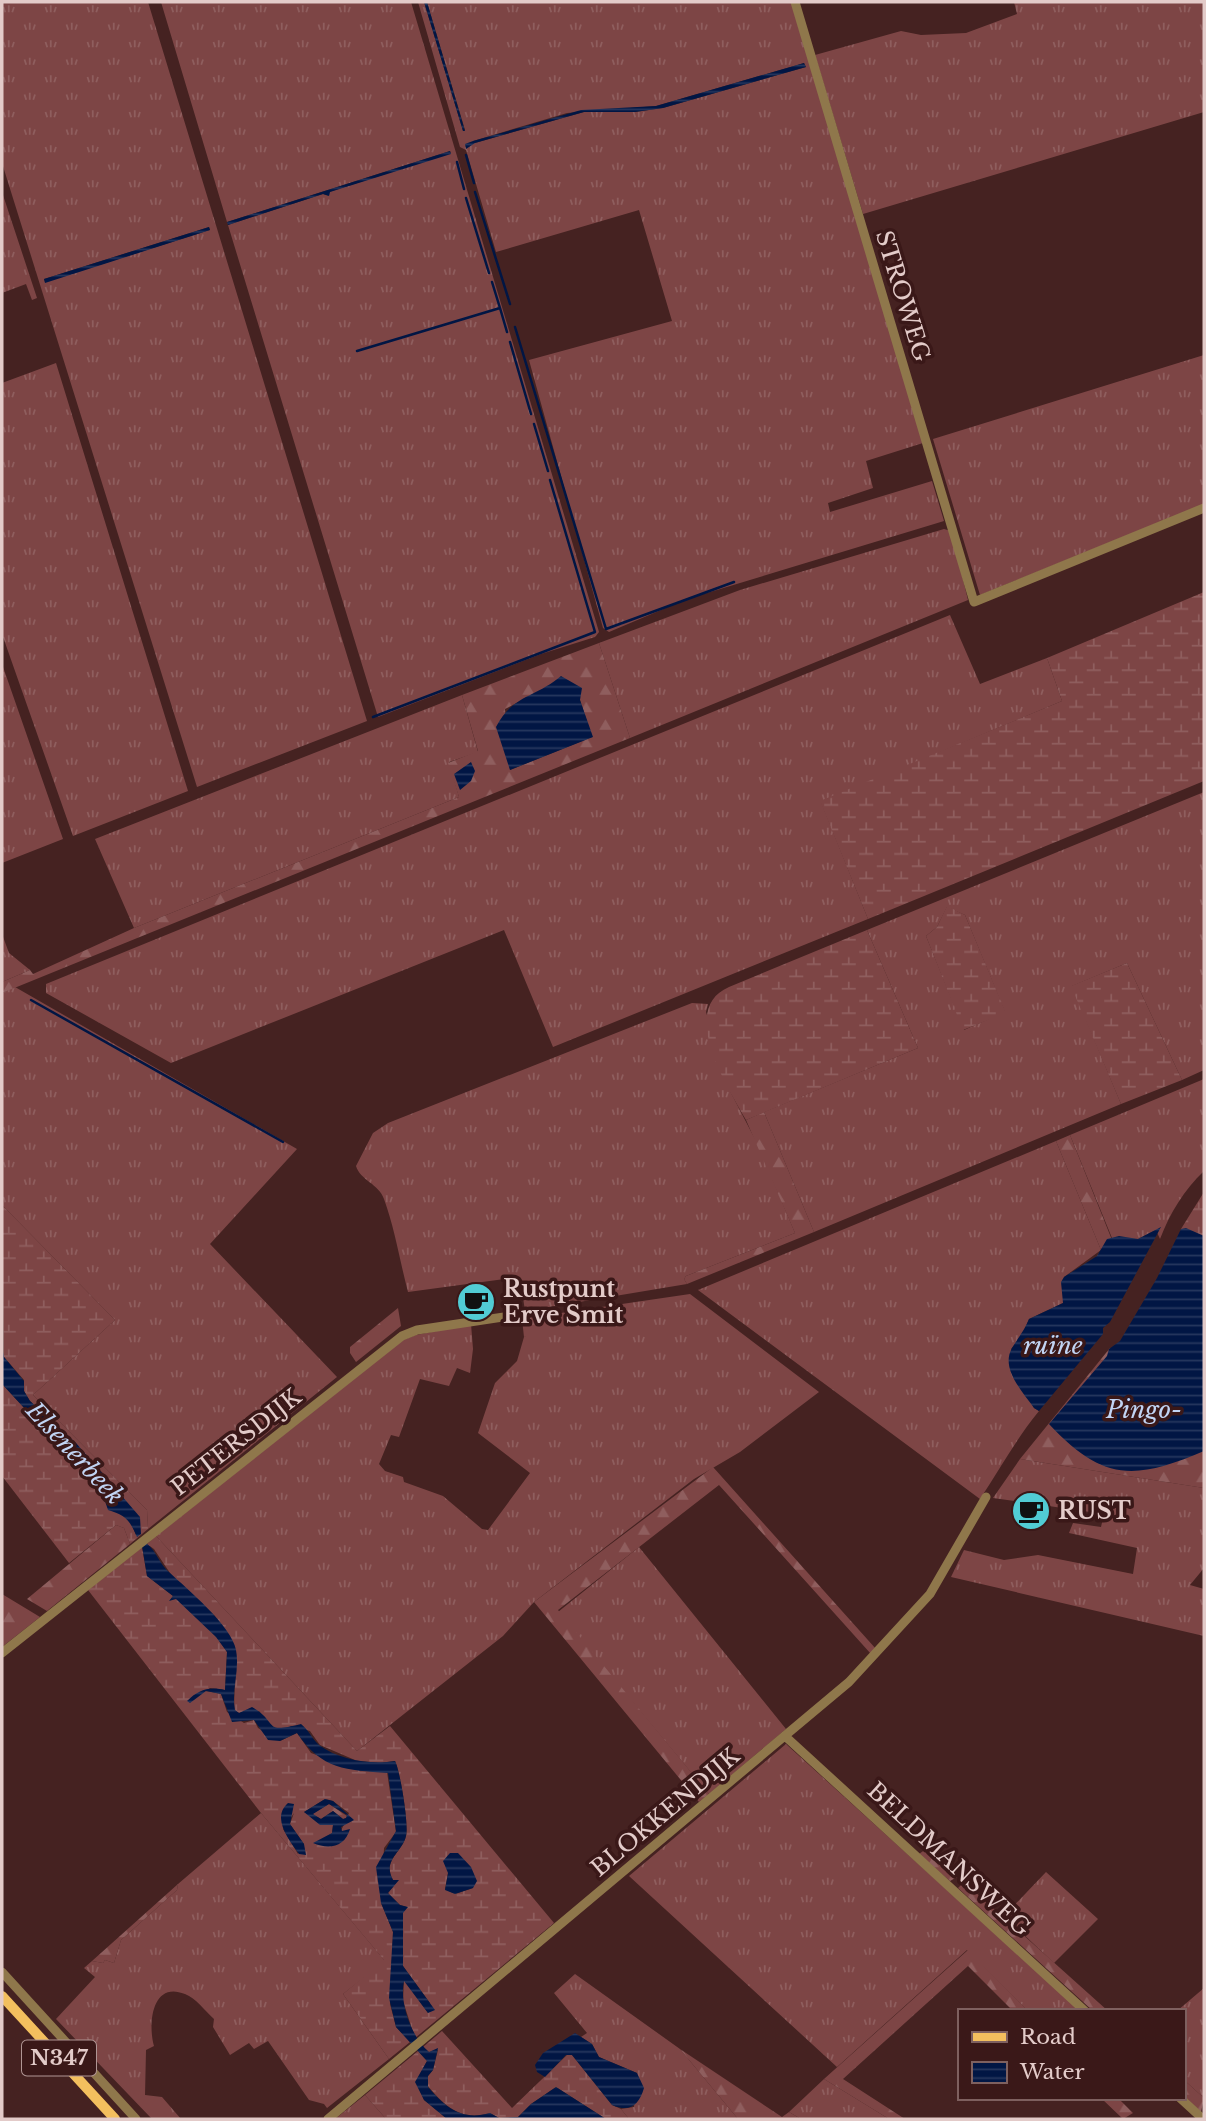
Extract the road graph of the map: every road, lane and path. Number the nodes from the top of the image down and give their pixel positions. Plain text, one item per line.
1 (794, 2) edge
2 (1204, 508) edge
3 (517, 1315) dead end
4 (986, 1497) dead end
5 (2, 1653) edge
6 (786, 1737) junction
7 (2, 1972) edge
8 (2, 1996) edge
9 (1083, 2009) edge
10 (1182, 2100) edge
11 (115, 2119) edge
12 (136, 2119) edge
13 (328, 2119) edge
14 (1203, 2119) edge

1 - 2 street, STROWEG
3 - 5 street, PETERSDIJK
4 - 6 street, BLOKKENDIJK
6 - 9 street, BELDMANSWEG
6 - 13 street, BLOKKENDIJK
7 - 12 street
8 - 11 main road, N347
10 - 14 street

